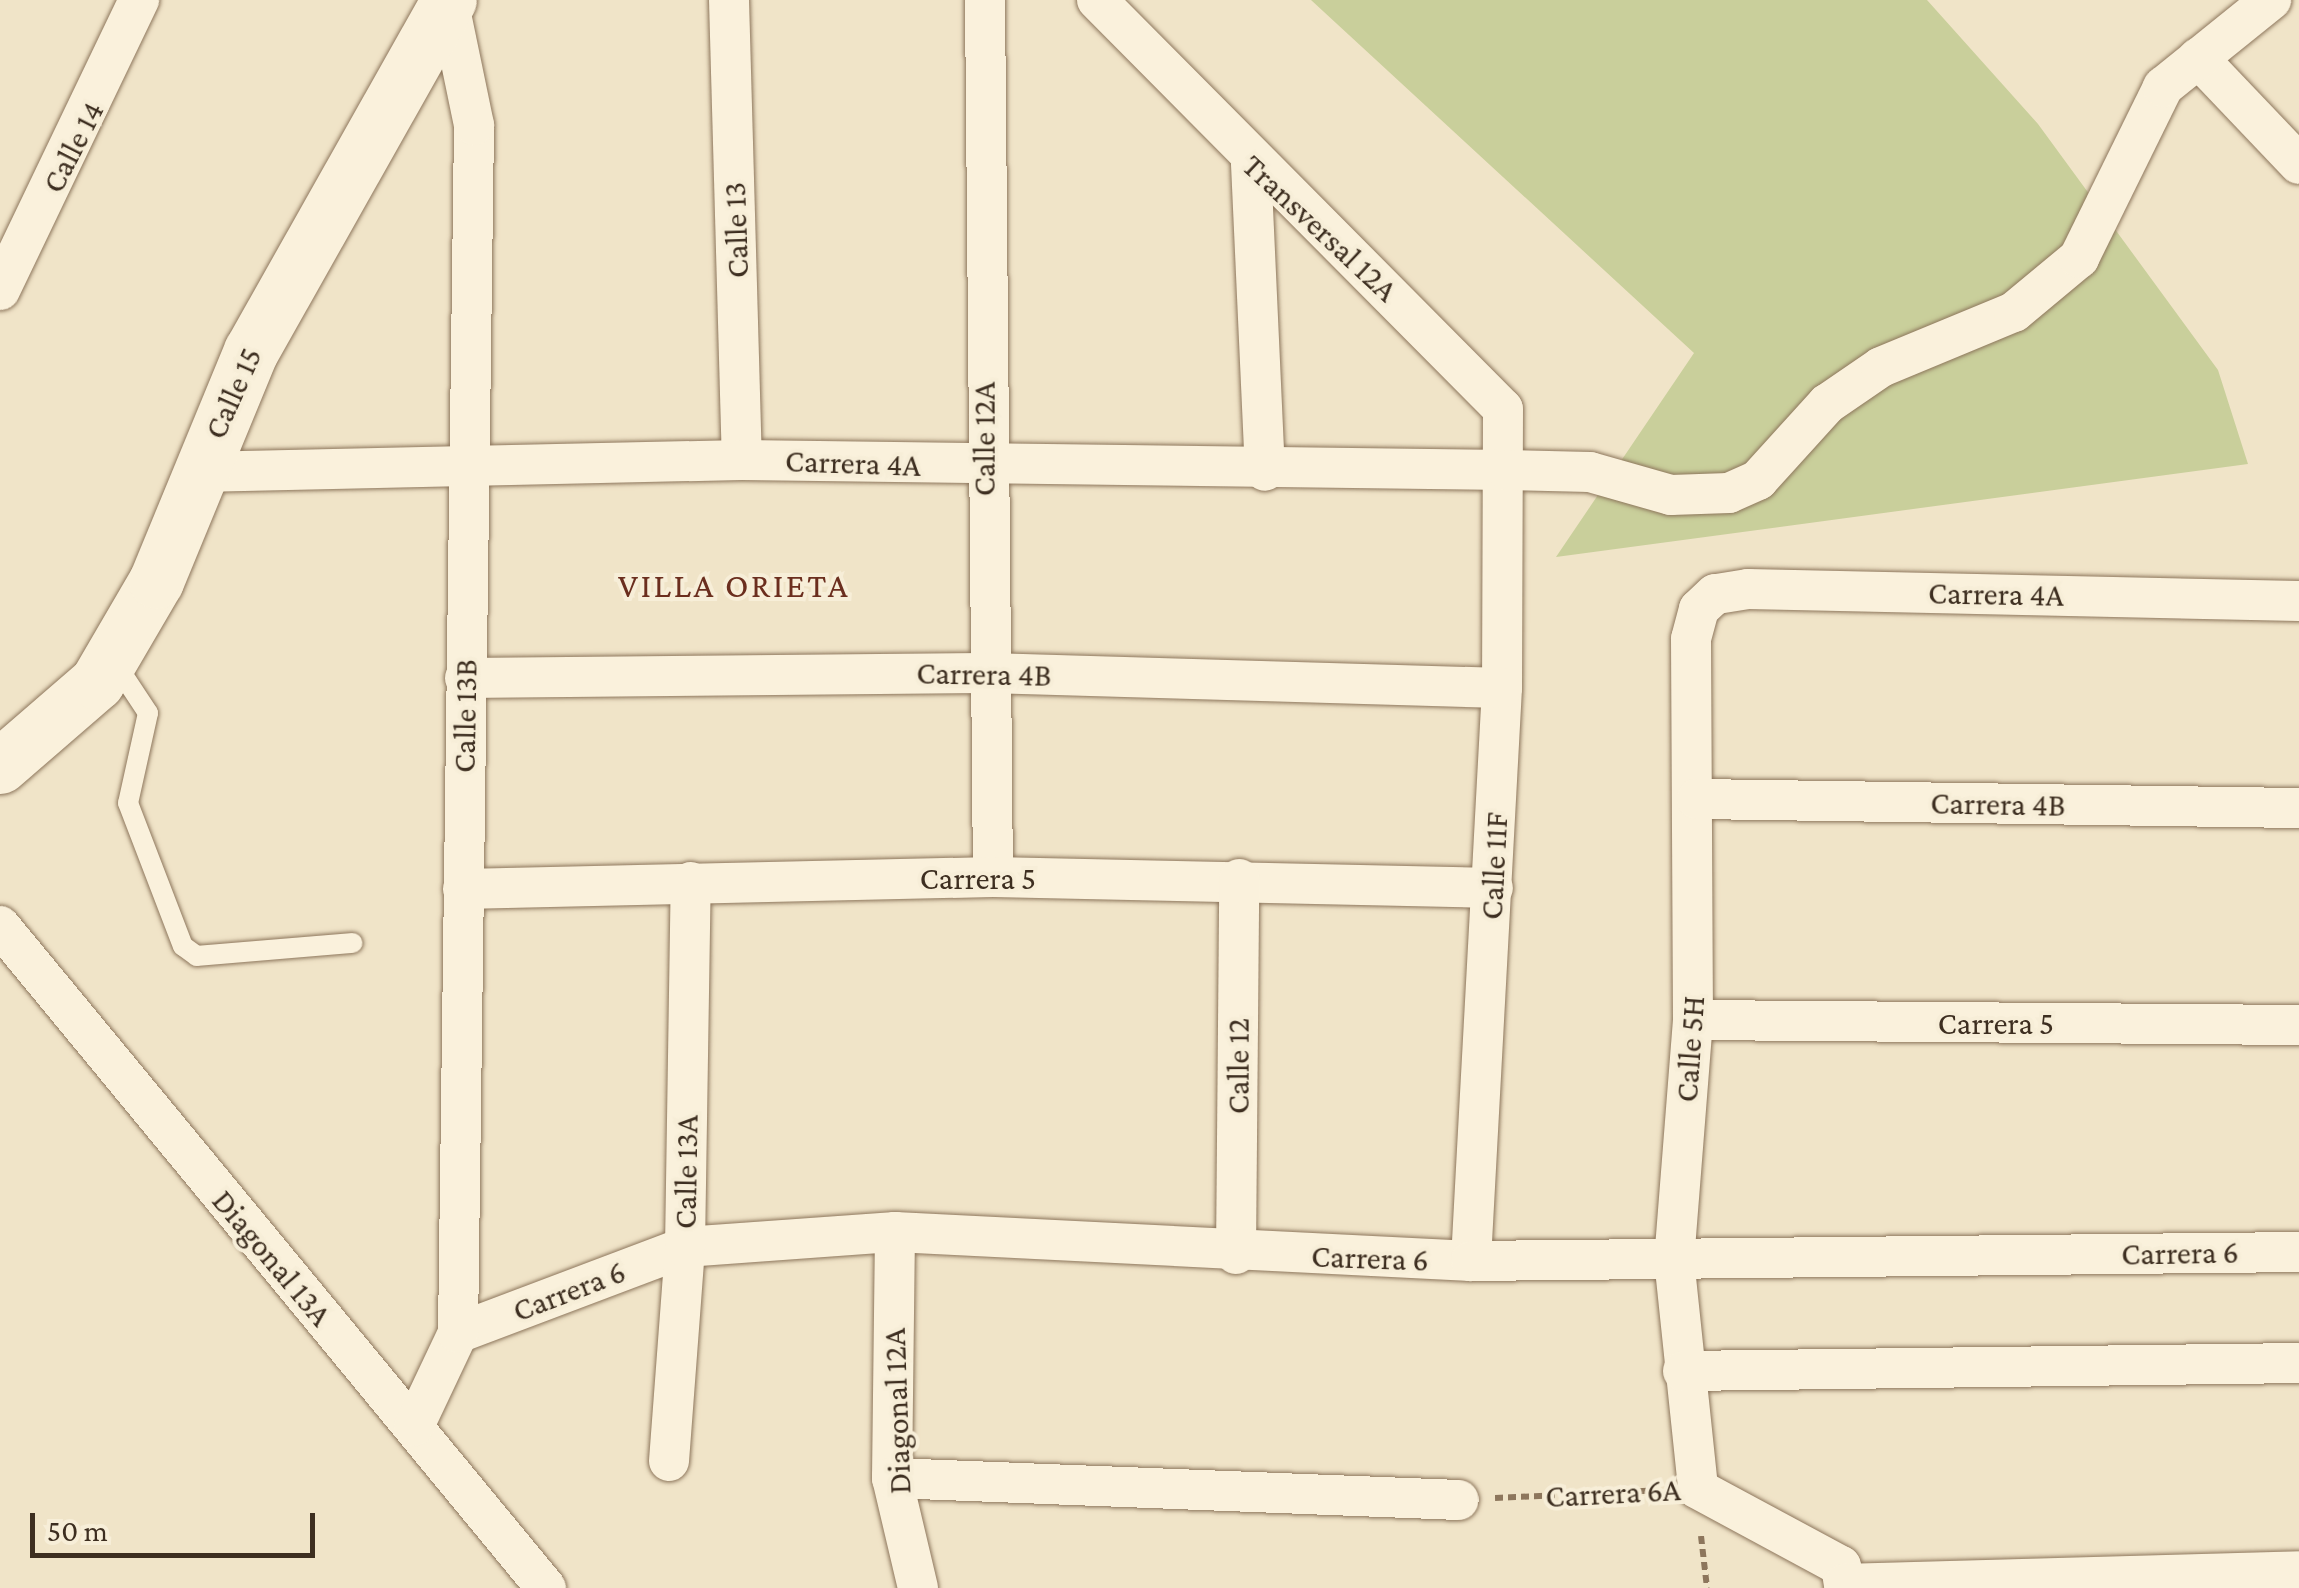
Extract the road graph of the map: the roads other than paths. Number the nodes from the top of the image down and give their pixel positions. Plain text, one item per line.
1 (139, 0) edge
2 (448, 0) edge
3 (730, 0) edge
4 (984, 0) edge
5 (1097, 0) edge
6 (2271, 0) edge
7 (2198, 58) junction
8 (1251, 164) junction
9 (2299, 164) edge
10 (0, 290) edge
11 (742, 460) junction
12 (470, 462) junction
13 (983, 467) junction
14 (1507, 470) junction
15 (1265, 471) junction
16 (199, 472) junction
17 (2299, 601) edge
18 (1699, 609) joint
19 (112, 657) junction
20 (988, 672) junction
21 (466, 678) junction
22 (1502, 688) junction
23 (0, 766) edge
24 (1697, 800) junction
25 (2299, 808) edge
26 (993, 877) junction
27 (1239, 879) junction
28 (691, 882) junction
29 (463, 888) junction
30 (1493, 888) junction
31 (0, 926) edge
32 (352, 942) dead end
33 (1693, 1020) junction
34 (2299, 1025) edge
35 (895, 1232) junction
36 (685, 1247) junction
37 (2299, 1252) edge
38 (1236, 1254) junction
39 (1674, 1259) junction
40 (1471, 1262) junction
41 (458, 1333) junction
42 (2299, 1363) edge
43 (1683, 1370) junction
44 (414, 1426) junction
45 (669, 1461) dead end
46 (892, 1478) junction
47 (1698, 1489) joint
48 (1459, 1500) road end
49 (2299, 1571) edge
50 (546, 1588) edge
51 (918, 1588) edge

1 - 10 street, Calle 14
2 - 12 street, Calle 13B
2 - 16 main road, Calle 15
3 - 11 street, Calle 13
4 - 13 street, Calle 12A
5 - 8 street, Transversal 12A
6 - 7 street
7 - 9 street
7 - 14 street, Carrera 4A
8 - 14 street, Transversal 12A
8 - 15 street
11 - 12 street, Carrera 4A
11 - 13 street, Carrera 4A
12 - 16 street, Carrera 4A
12 - 21 street, Calle 13B
13 - 15 street, Carrera 4A
13 - 20 street, Calle 12A
14 - 15 street, Carrera 4A
14 - 22 street, Calle 11F
16 - 19 main road, Calle 15
17 - 18 street, Carrera 4A
18 - 24 street, Calle 5H
19 - 23 main road, Calle 15
19 - 32 lane
20 - 21 street, Carrera 4B
20 - 22 street, Carrera 4B
20 - 26 street, Calle 12A
21 - 29 street, Calle 13B
22 - 30 street, Calle 11F
24 - 25 street, Carrera 4B
24 - 33 street, Calle 5H
26 - 27 street, Carrera 5
26 - 28 street, Carrera 5
27 - 30 street, Carrera 5
27 - 38 street, Calle 12
28 - 29 street, Carrera 5
28 - 36 street, Calle 13A
29 - 41 street, Calle 13B
30 - 40 street, Calle 11F
31 - 44 street, Diagonal 13A
33 - 34 street, Carrera 5
33 - 39 street, Calle 5H
35 - 36 street, Carrera 6
35 - 38 street, Carrera 6
35 - 46 street, Diagonal 12A
36 - 41 street, Carrera 6
36 - 45 street, Calle 13A
37 - 39 street, Carrera 6
38 - 40 street, Carrera 6
39 - 40 street, Carrera 6
39 - 43 street, Calle 5H
41 - 44 street, Calle 13B
42 - 43 street
43 - 47 street, Calle 5H
44 - 50 street, Diagonal 13A
46 - 48 street
46 - 51 street, Diagonal 12A
47 - 49 street, Carrera 6A

